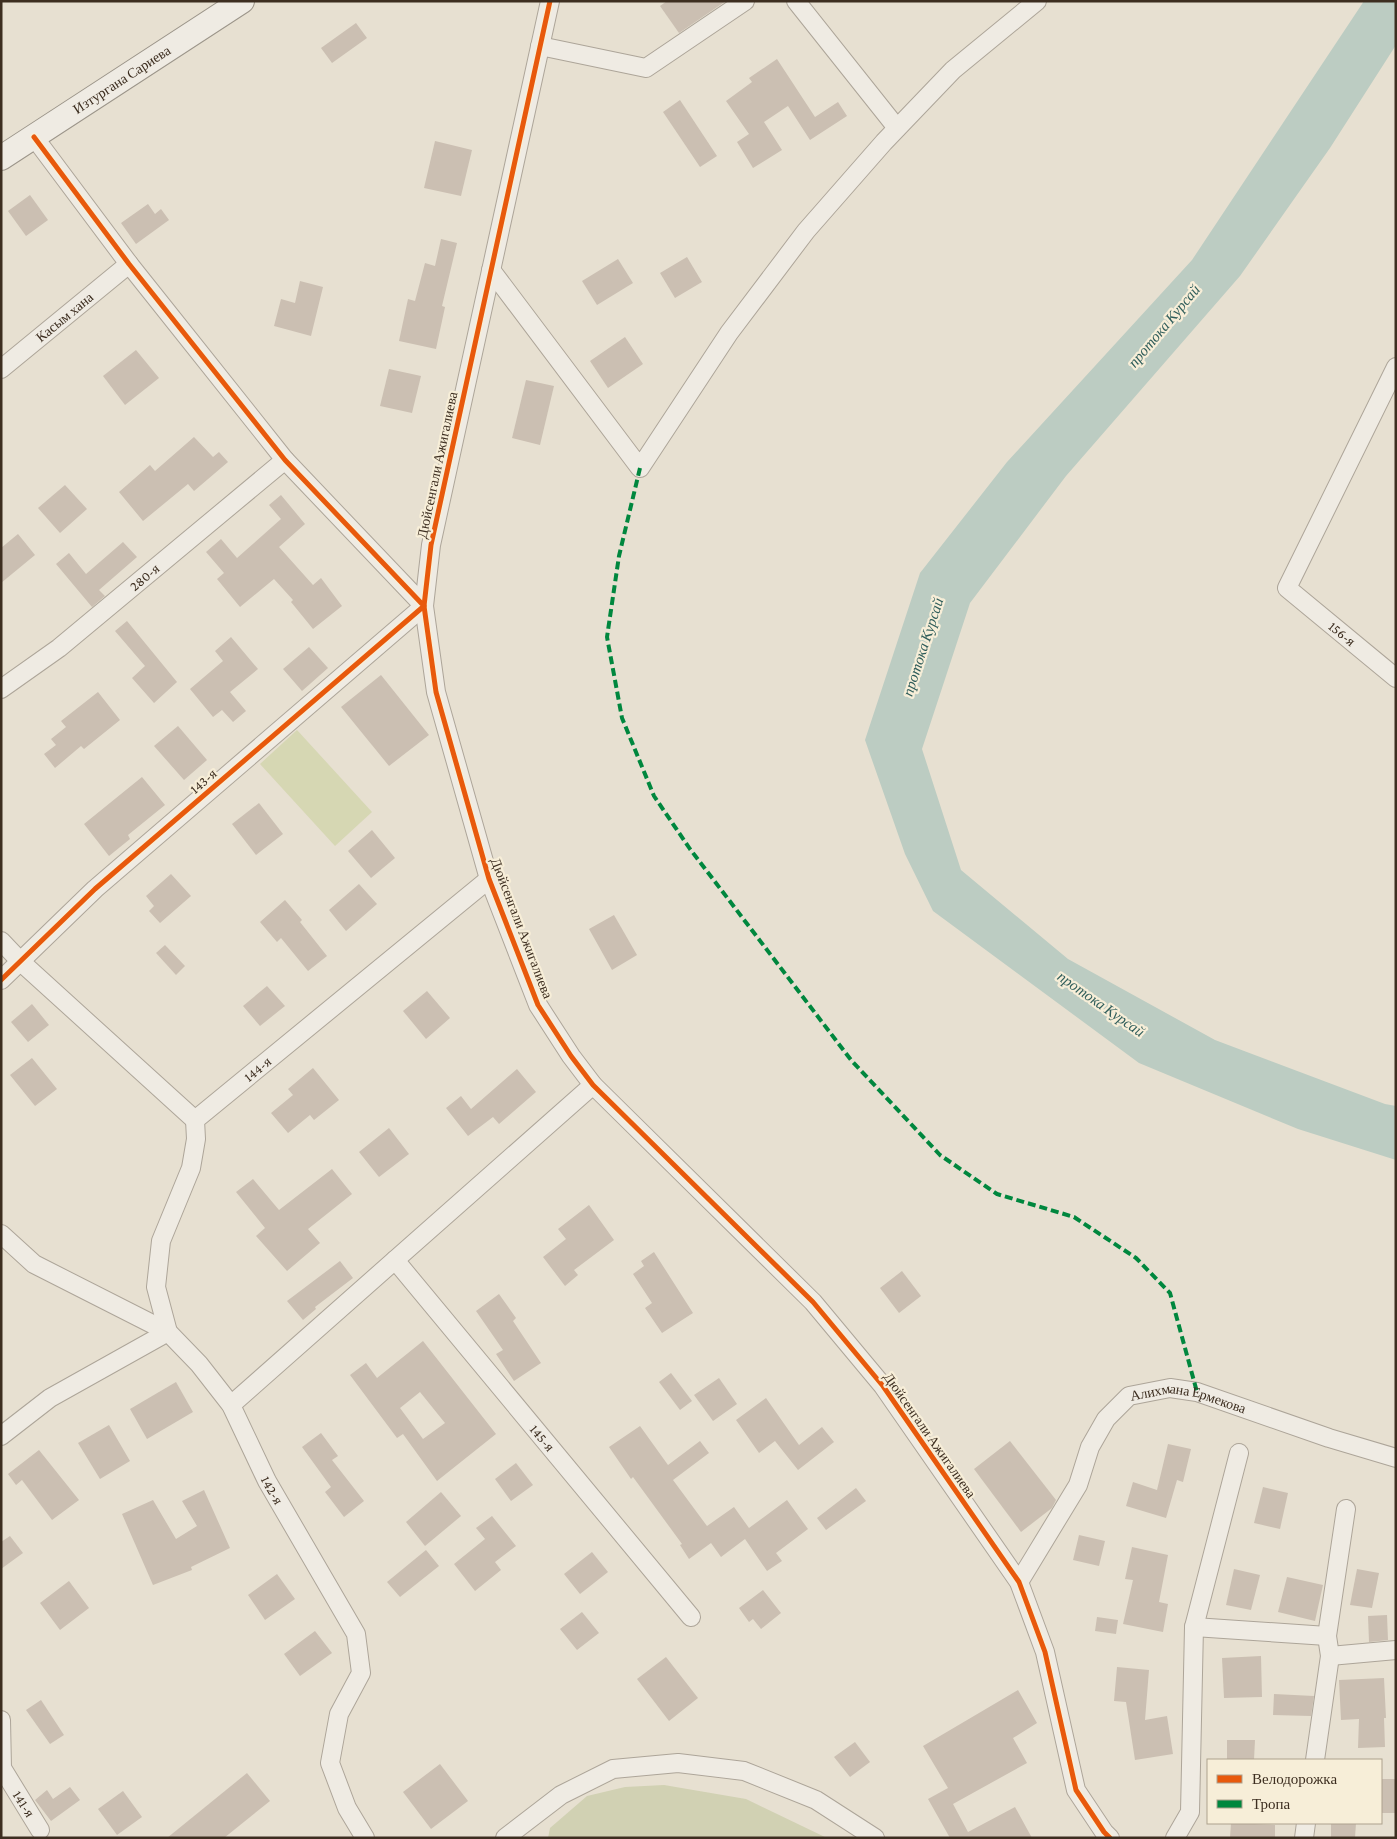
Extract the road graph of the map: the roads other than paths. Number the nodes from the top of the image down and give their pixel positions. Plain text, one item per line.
1 (242, 1) edge
2 (550, 1) edge
3 (745, 1) edge
4 (796, 1) edge
5 (1034, 2) edge
6 (540, 46) junction
7 (897, 128) junction
8 (34, 137) junction
9 (1, 158) edge
10 (129, 264) junction
11 (491, 270) junction
12 (1396, 367) edge
13 (1, 370) edge
14 (285, 460) junction
15 (424, 606) junction
16 (1394, 676) edge
17 (1, 689) edge
18 (489, 879) junction
19 (1, 941) edge
20 (21, 962) junction
21 (1, 980) edge
22 (593, 1085) junction
23 (195, 1120) junction
24 (1, 1234) edge
25 (395, 1260) junction
26 (168, 1332) junction
27 (231, 1405) junction
28 (1, 1436) edge
29 (1239, 1452) dead end
30 (1396, 1458) edge
31 (1346, 1509) dead end
32 (1019, 1582) junction
33 (691, 1617) dead end
34 (1194, 1627) junction
35 (1327, 1636) junction
36 (1396, 1650) edge
37 (1330, 1656) junction
38 (1, 1720) edge
39 (1315, 1759) edge
40 (1306, 1824) edge
41 (40, 1830) dead end
42 (365, 1838) edge
43 (506, 1838) edge
44 (876, 1838) edge
45 (1110, 1838) edge
46 (1175, 1838) edge
47 (1304, 1838) edge

1 - 8 street, Изтургана Сариева
2 - 6 street, Дюйсенгали Ажигалиева
3 - 6 street
4 - 7 street
5 - 7 street
6 - 11 street, Дюйсенгали Ажигалиева
7 - 11 street
8 - 9 street, Изтургана Сариева
8 - 10 street
10 - 13 street, Касым хана
10 - 14 street
11 - 15 street, Дюйсенгали Ажигалиева
12 - 16 street, 156-я
14 - 15 street
14 - 17 street, 280-я
15 - 18 street, Дюйсенгали Ажигалиева
15 - 20 street, 143-я
18 - 22 street, Дюйсенгали Ажигалиева
18 - 23 street, 144-я
19 - 20 street
20 - 21 street, 143-я
20 - 23 street
22 - 25 street
22 - 32 street, Дюйсенгали Ажигалиева
23 - 26 street
24 - 26 street, 142-я
25 - 27 street
25 - 33 street, 145-я
26 - 27 street, 142-я
26 - 28 street
27 - 42 street, 142-я
29 - 34 street
30 - 32 street, Алихмана Ермекова
31 - 35 street
32 - 45 street, Дюйсенгали Ажигалиева
34 - 35 street
34 - 46 street
35 - 37 street
36 - 37 street
37 - 39 street
38 - 41 street, 141-я
40 - 47 street
43 - 44 street

